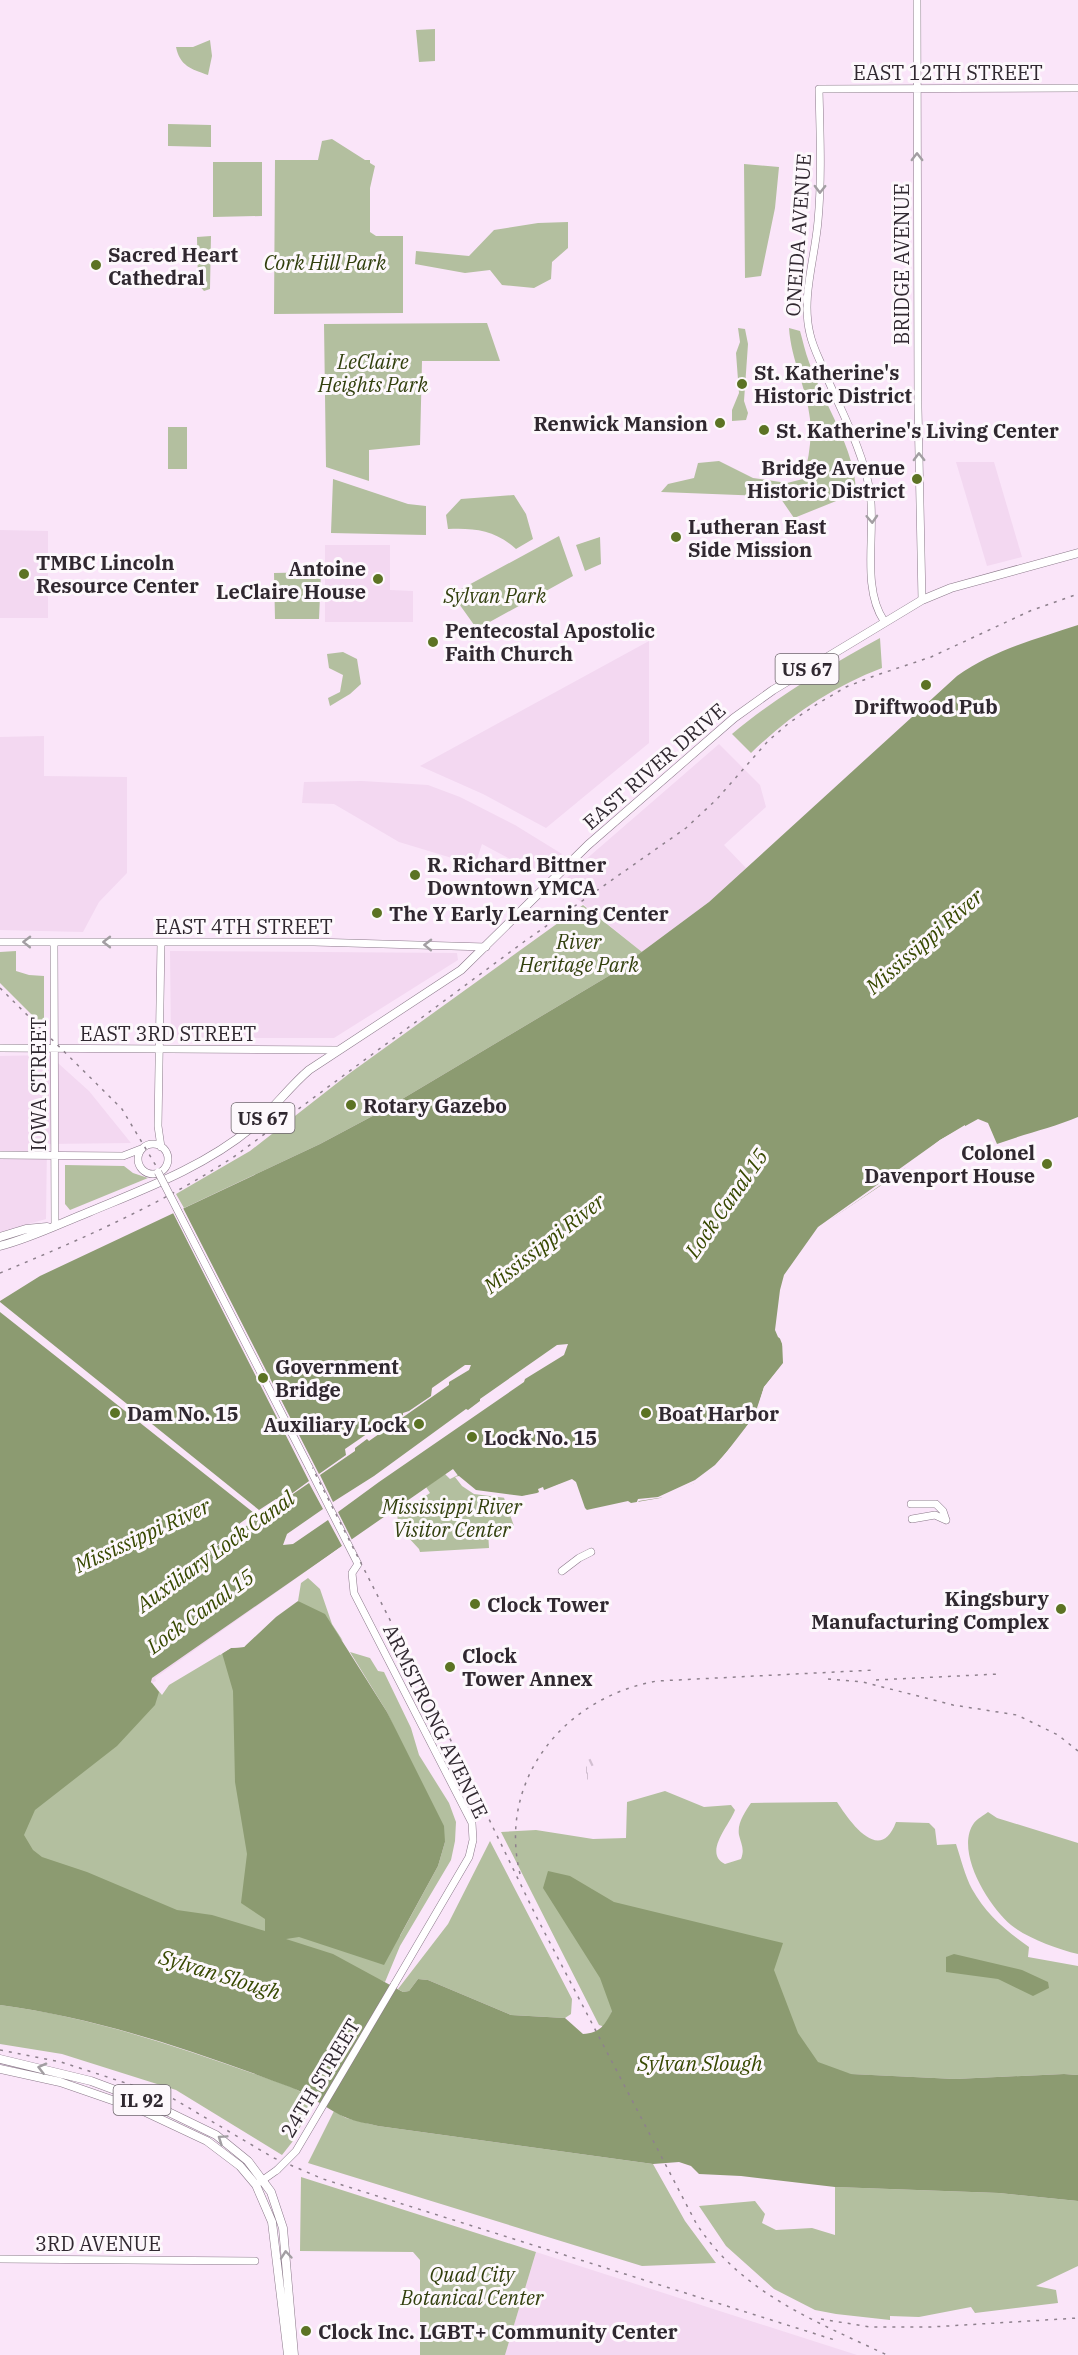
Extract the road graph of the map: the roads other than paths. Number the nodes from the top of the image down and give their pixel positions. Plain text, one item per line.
1 (917, 0) edge
2 (917, 88) junction
3 (1078, 88) edge
4 (819, 89) joint
5 (1078, 553) edge
6 (922, 600) junction
7 (885, 621) junction
8 (0, 942) edge
9 (54, 942) junction
10 (161, 942) junction
11 (487, 946) junction
12 (0, 1048) edge
13 (54, 1048) junction
14 (160, 1049) junction
15 (336, 1050) junction
16 (158, 1126) junction
17 (144, 1147) junction
18 (161, 1147) junction
19 (0, 1155) edge
20 (54, 1155) junction
21 (123, 1156) junction
22 (138, 1162) junction
23 (158, 1172) junction
24 (55, 1226) junction
25 (0, 1237) edge
26 (0, 1246) edge
27 (911, 1504) dead end
28 (912, 1519) dead end
29 (591, 1552) dead end
30 (562, 1572) dead end
31 (394, 1985) joint
32 (0, 2059) edge
33 (0, 2069) edge
34 (264, 2180) junction
35 (256, 2185) junction
36 (0, 2259) edge
37 (255, 2261) dead end
38 (288, 2355) edge
39 (294, 2355) edge

1 - 2 street, BRIDGE AVENUE
2 - 3 street, EAST 12TH STREET
2 - 4 street, EAST 12TH STREET
6 -> 2 street, BRIDGE AVENUE
4 -> 7 street, ONEIDA AVENUE
5 - 6 main road, EAST RIVER DRIVE / US 67
6 - 7 main road, EAST RIVER DRIVE / US 67
7 - 11 main road, EAST RIVER DRIVE / US 67
9 -> 8 street, EAST 4TH STREET
10 -> 9 street, EAST 4TH STREET
9 - 13 street, IOWA STREET
11 -> 10 street, EAST 4TH STREET
10 - 14 street
11 - 15 main road, EAST RIVER DRIVE / US 67
12 - 13 street, EAST 3RD STREET
13 - 14 street, EAST 3RD STREET
13 - 20 street, IOWA STREET
14 - 15 street, EAST 3RD STREET
14 - 16 street
15 - 24 main road, EAST RIVER DRIVE / US 67
16 - 17 street
16 - 18 street
17 - 18 street
17 - 21 street
17 - 22 street
18 - 23 street
19 - 20 street
20 - 21 street
20 - 24 street, IOWA STREET
21 - 22 street
22 - 23 street
23 - 31 street, ARMSTRONG AVENUE, bridge
24 - 25 main road, EAST RIVER DRIVE / US 67
24 - 26 main road, EAST RIVER DRIVE / US 67
27 - 28 street
29 - 30 street
31 - 34 street, 24TH STREET, bridge
34 -> 32 main road, IL 92
33 - 35 main road, IL 92
34 - 35 street, 24TH STREET
39 -> 34 main road, IL 92
35 - 38 main road, IL 92
36 - 37 street, 3RD AVENUE

